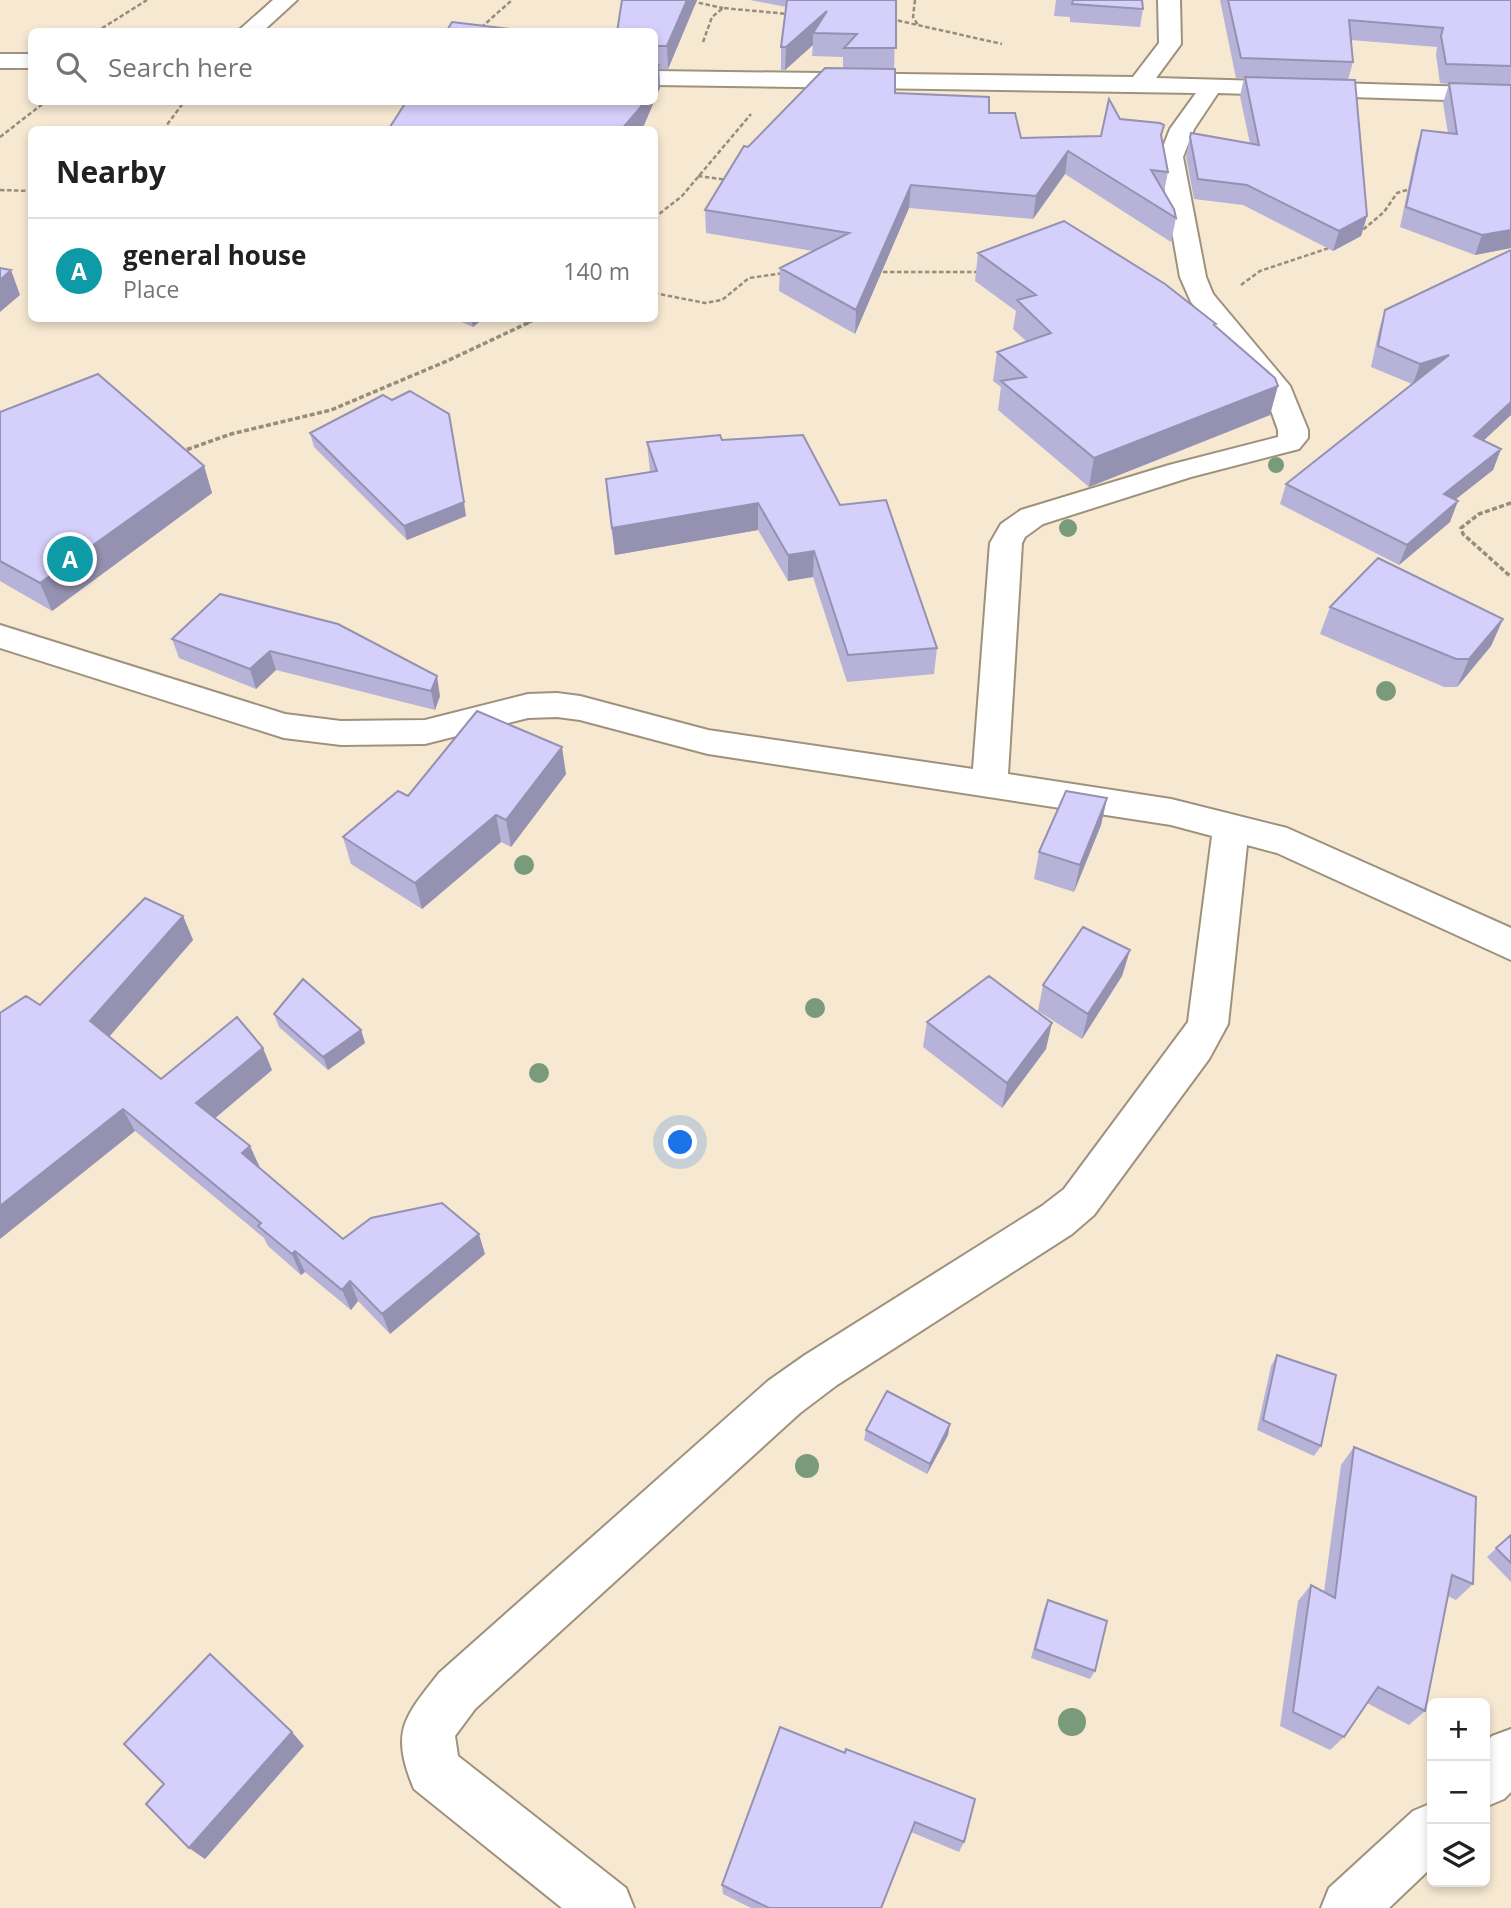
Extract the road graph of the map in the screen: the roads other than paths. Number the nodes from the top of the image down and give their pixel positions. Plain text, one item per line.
1 (286, 0) edge
2 (1168, 0) edge
3 (253, 28) edge
4 (0, 61) edge
5 (28, 61) edge
6 (658, 78) edge
7 (1139, 84) junction
8 (1212, 86) junction
9 (1511, 95) edge
10 (0, 636) edge
11 (990, 785) junction
12 (1231, 827) junction
13 (1511, 945) edge
14 (1511, 1755) edge
15 (1490, 1775) edge
16 (1427, 1834) edge
17 (606, 1908) edge
18 (1349, 1908) edge

1 - 3 street
2 - 7 street
4 - 5 street
6 - 7 street
7 - 8 street
8 - 9 street
8 - 11 street
10 - 11 street
11 - 12 street
12 - 13 street
12 - 17 street
14 - 15 street
16 - 18 street

